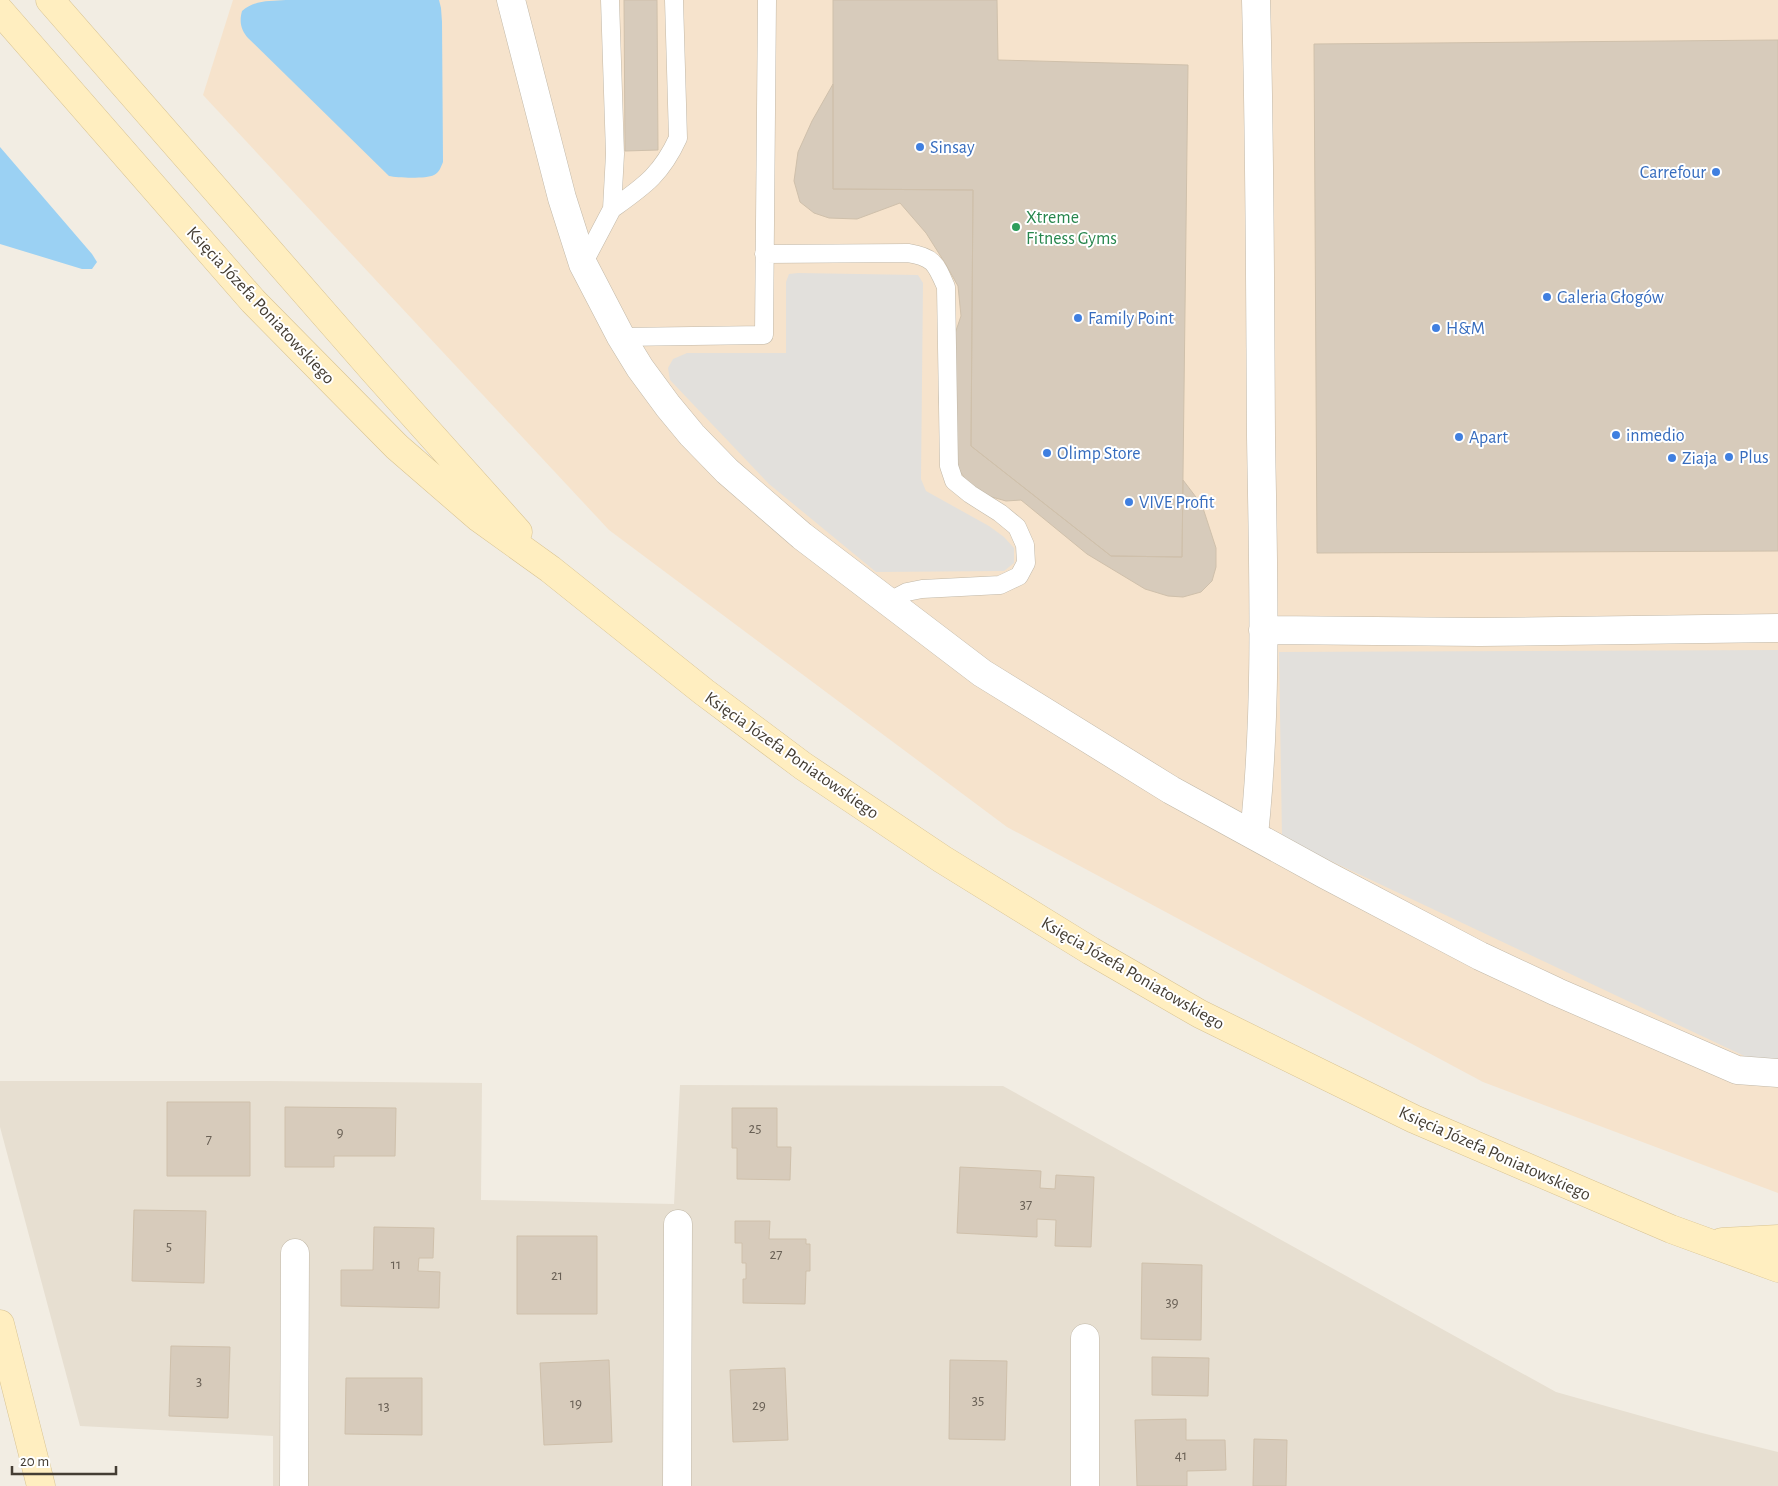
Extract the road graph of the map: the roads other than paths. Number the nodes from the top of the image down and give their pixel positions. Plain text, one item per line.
1 (50, 0) edge
2 (511, 0) edge
3 (610, 0) edge
4 (674, 0) edge
5 (767, 0) edge
6 (1256, 0) edge
7 (0, 11) edge
8 (66, 11) edge
9 (612, 209) junction
10 (764, 254) junction
11 (583, 264) junction
12 (622, 337) junction
13 (550, 569) junction
14 (888, 602) junction
15 (1778, 628) edge
16 (1263, 630) junction
17 (1254, 835) junction
18 (1778, 1073) edge
19 (678, 1224) dead end
20 (1778, 1238) edge
21 (1708, 1242) junction
22 (295, 1253) dead end
23 (1778, 1268) edge
24 (0, 1324) edge
25 (1085, 1338) dead end
26 (41, 1486) edge
27 (294, 1486) edge
28 (677, 1486) edge
29 (1086, 1486) edge

1 - 8 main road, Księcia Józefa Poniatowskiego
2 - 11 street
3 - 9 lane
4 - 9 lane
5 - 10 lane
6 - 16 street
7 - 13 main road, Księcia Józefa Poniatowskiego
8 - 13 main road, Księcia Józefa Poniatowskiego
9 - 11 lane
10 - 12 lane
10 - 14 lane
11 - 12 street
12 - 14 street
13 - 21 main road, Księcia Józefa Poniatowskiego
14 - 17 street
15 - 16 street
16 - 17 street
17 - 18 street
19 - 28 street
20 - 21 main road
21 - 23 main road, Księcia Józefa Poniatowskiego
22 - 27 street
24 - 26 main road
25 - 29 street

